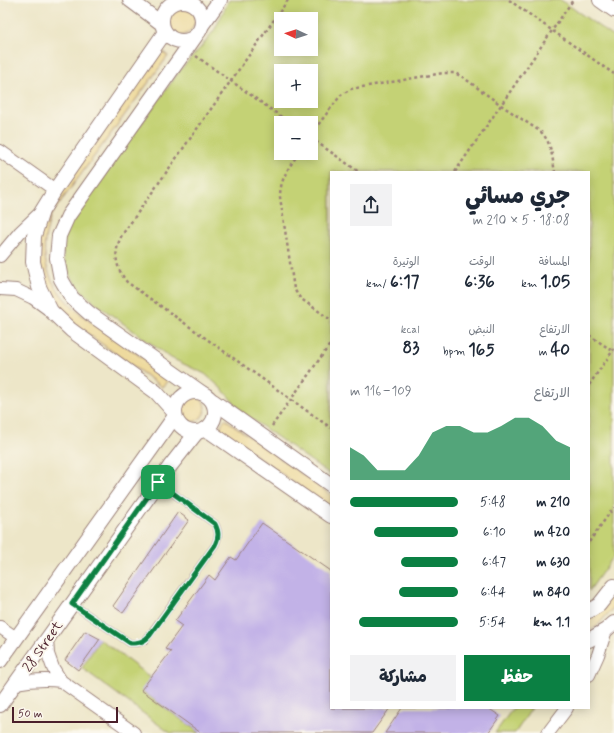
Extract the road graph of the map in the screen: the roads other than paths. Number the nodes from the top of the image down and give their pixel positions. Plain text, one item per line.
1 (130, 0) edge
2 (220, 0) edge
3 (600, 0) edge
4 (181, 1) edge
5 (614, 10) edge
6 (163, 27) junction
7 (199, 31) junction
8 (0, 151) edge
9 (55, 190) junction
10 (42, 211) junction
11 (0, 256) edge
12 (0, 289) edge
13 (51, 311) junction
14 (207, 397) junction
15 (175, 414) junction
16 (202, 430) junction
17 (158, 482) junction
18 (330, 484) edge
19 (330, 515) edge
20 (614, 586) edge
21 (72, 604) junction
22 (590, 610) edge
23 (0, 627) edge
24 (610, 627) edge
25 (16, 638) junction
26 (47, 639) junction
27 (590, 639) edge
28 (0, 661) edge
29 (590, 673) edge
30 (61, 681) junction
31 (15, 683) junction
32 (0, 705) edge
33 (558, 714) edge
34 (134, 733) edge
35 (548, 733) edge

1 - 6 street
2 - 7 street
3 - 5 street
4 - 6 street
4 - 7 street
6 - 7 street
6 - 9 street
7 - 14 street
8 - 9 street
9 - 10 street
10 - 11 street
10 - 13 street
12 - 13 street
13 - 15 street
14 - 15 street
14 - 16 street
14 - 18 street
15 - 16 street
15 - 25 street, 28 Street
16 - 17 street, 28 Street
16 - 19 street
17 - 21 street, 28 Street
17 - 21 lane
20 - 22 street
21 - 26 street, 28 Street
23 - 25 street
24 - 27 street
24 - 29 street
25 - 28 street, 28 Street
26 - 30 street
26 - 31 street, 28 Street
30 - 31 street
30 - 34 street
31 - 32 street, 28 Street
33 - 35 street

